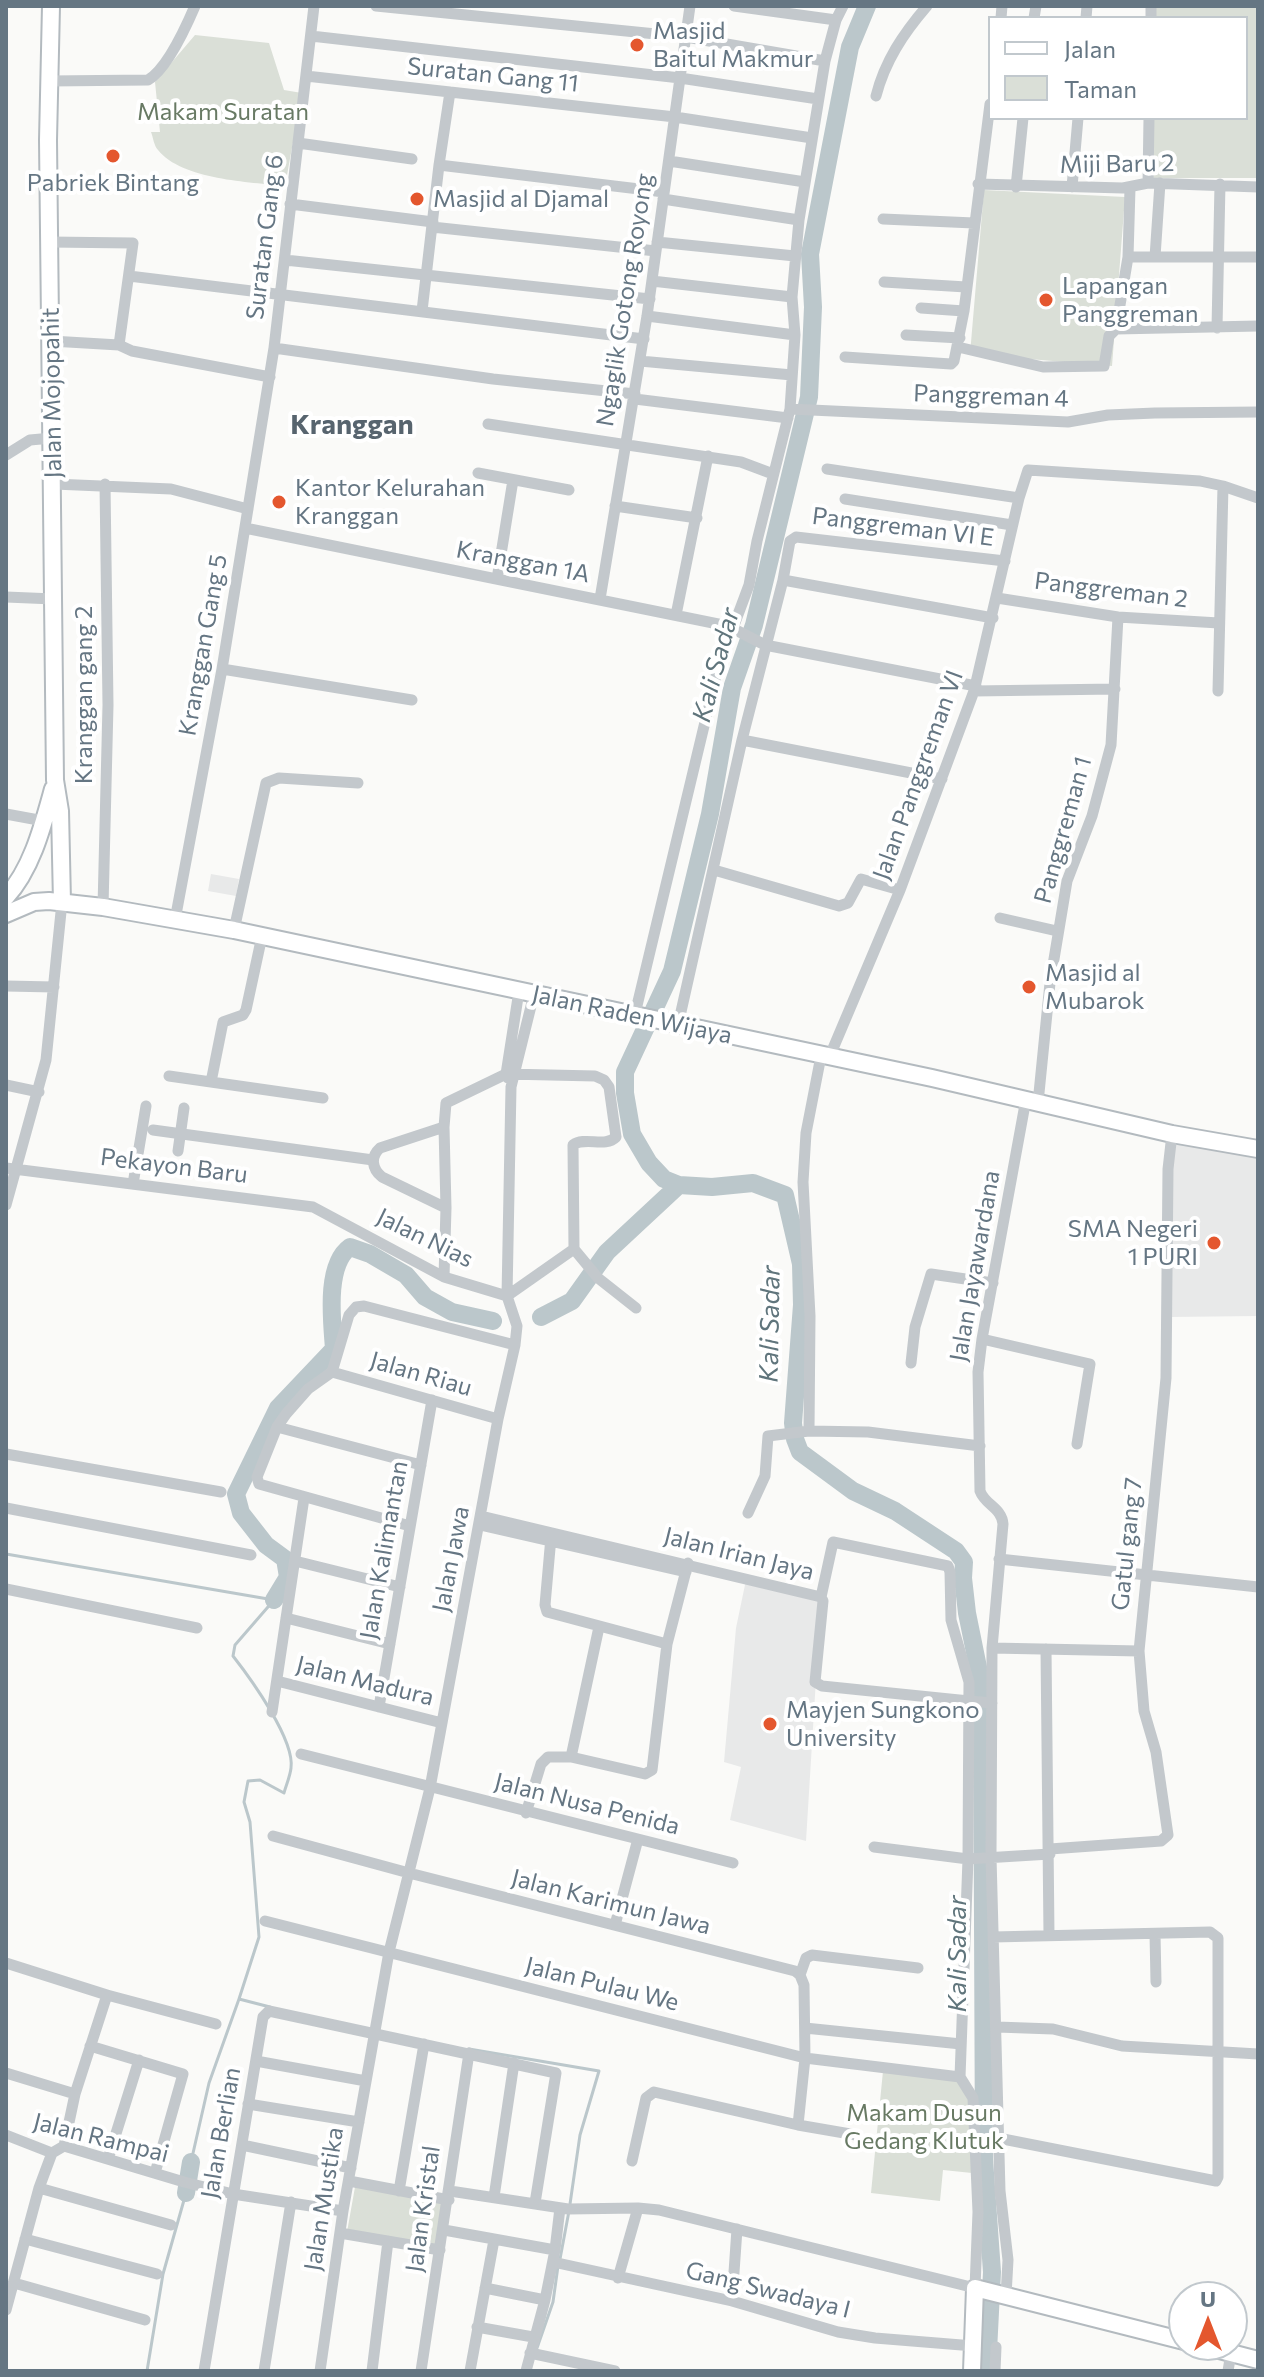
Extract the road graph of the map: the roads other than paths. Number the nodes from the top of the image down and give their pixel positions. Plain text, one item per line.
1 (51, 6) edge
2 (195, 6) edge
3 (314, 6) edge
4 (376, 6) edge
5 (690, 6) edge
6 (734, 6) edge
7 (843, 6) edge
8 (927, 6) edge
9 (836, 20) junction
10 (311, 36) junction
11 (686, 37) junction
12 (825, 61) junction
13 (306, 76) junction
14 (680, 78) junction
15 (49, 81) junction
16 (450, 92) junction
17 (876, 96) dead end
18 (818, 99) junction
19 (675, 117) junction
20 (988, 117) edge
21 (1023, 120) edge
22 (1078, 120) edge
23 (1149, 120) edge
24 (812, 138) junction
25 (298, 143) junction
26 (412, 159) dead end
27 (669, 161) junction
28 (439, 165) junction
29 (805, 182) junction
30 (1154, 183) junction
31 (978, 184) junction
32 (1220, 184) junction
33 (1016, 187) junction
34 (1072, 187) junction
35 (1258, 187) edge
36 (1130, 188) junction
37 (664, 195) junction
38 (290, 204) junction
39 (883, 219) dead end
40 (799, 220) junction
41 (974, 223) junction
42 (432, 225) junction
43 (49, 242) junction
44 (657, 247) junction
45 (795, 256) junction
46 (1128, 257) junction
47 (1155, 257) junction
48 (1218, 257) junction
49 (1258, 257) edge
50 (285, 260) junction
51 (427, 275) junction
52 (129, 276) junction
53 (652, 281) junction
54 (884, 282) dead end
55 (966, 287) junction
56 (282, 294) junction
57 (792, 297) junction
58 (650, 299) junction
59 (921, 308) dead end
60 (422, 311) junction
61 (964, 311) junction
62 (647, 316) junction
63 (1258, 326) edge
64 (1217, 328) junction
65 (1116, 329) junction
66 (795, 335) junction
67 (906, 335) dead end
68 (644, 339) junction
69 (51, 341) junction
70 (959, 343) junction
71 (119, 345) junction
72 (274, 348) junction
73 (845, 357) dead end
74 (640, 361) junction
75 (792, 375) junction
76 (270, 377) junction
77 (635, 396) junction
78 (793, 412) junction
79 (1258, 412) edge
80 (488, 424) dead end
81 (52, 438) junction
82 (626, 443) junction
83 (6, 455) edge
84 (708, 456) junction
85 (827, 469) dead end
86 (478, 473) dead end
87 (773, 474) junction
88 (513, 480) junction
89 (54, 484) junction
90 (105, 484) junction
91 (1223, 486) junction
92 (569, 490) dead end
93 (1019, 498) junction
94 (1258, 498) edge
95 (845, 499) dead end
96 (615, 506) junction
97 (248, 509) junction
98 (697, 518) junction
99 (1012, 525) junction
100 (245, 528) junction
101 (1005, 561) junction
102 (497, 579) junction
103 (783, 580) junction
104 (6, 597) edge
105 (997, 598) junction
106 (54, 599) junction
107 (600, 599) junction
108 (676, 615) junction
109 (1118, 617) junction
110 (993, 618) junction
111 (1219, 623) junction
112 (735, 629) junction
113 (760, 643) junction
114 (222, 669) junction
115 (975, 688) junction
116 (1115, 689) junction
117 (1218, 691) dead end
118 (412, 700) dead end
119 (742, 740) junction
120 (942, 779) junction
121 (55, 780) junction
122 (358, 783) dead end
123 (6, 814) edge
124 (44, 821) junction
125 (714, 870) junction
126 (900, 890) junction
127 (6, 897) edge
128 (62, 902) junction
129 (103, 907) junction
130 (6, 914) edge
131 (1000, 918) dead end
132 (175, 920) junction
133 (234, 930) junction
134 (1057, 931) junction
135 (262, 936) junction
136 (6, 986) edge
137 (54, 987) junction
138 (527, 993) junction
139 (639, 1015) junction
140 (676, 1024) junction
141 (825, 1057) junction
142 (511, 1074) junction
143 (169, 1076) dead end
144 (211, 1082) junction
145 (6, 1085) edge
146 (39, 1092) junction
147 (323, 1098) dead end
148 (1032, 1101) junction
149 (146, 1106) dead end
150 (184, 1108) dead end
151 (444, 1127) junction
152 (153, 1130) dead end
153 (180, 1133) junction
154 (1172, 1134) junction
155 (1258, 1149) edge
156 (178, 1151) dead end
157 (373, 1160) junction
158 (10, 1169) edge
159 (133, 1184) junction
160 (6, 1205) edge
161 (446, 1208) junction
162 (326, 1213) joint
163 (574, 1249) junction
164 (444, 1277) junction
165 (993, 1283) junction
166 (508, 1302) junction
167 (636, 1308) dead end
168 (982, 1339) junction
169 (515, 1345) junction
170 (911, 1363) dead end
171 (332, 1372) junction
172 (432, 1400) junction
173 (498, 1419) junction
174 (277, 1427) junction
175 (807, 1430) junction
176 (1077, 1444) dead end
177 (980, 1446) junction
178 (6, 1454) edge
179 (421, 1465) junction
180 (221, 1492) dead end
181 (304, 1498) junction
182 (6, 1508) edge
183 (748, 1513) dead end
184 (480, 1521) junction
185 (410, 1526) junction
186 (551, 1536) junction
187 (251, 1555) dead end
188 (999, 1559) junction
189 (295, 1561) junction
190 (687, 1568) junction
191 (1145, 1576) junction
192 (400, 1587) junction
193 (1258, 1587) edge
194 (6, 1589) edge
195 (821, 1597) junction
196 (286, 1618) junction
197 (599, 1627) junction
198 (197, 1628) dead end
199 (390, 1644) junction
200 (667, 1644) junction
201 (992, 1648) junction
202 (1046, 1649) junction
203 (1139, 1651) junction
204 (277, 1681) junction
205 (981, 1702) junction
206 (379, 1707) junction
207 (272, 1712) dead end
208 (442, 1723) junction
209 (301, 1754) dead end
210 (571, 1757) junction
211 (430, 1788) junction
212 (526, 1813) junction
213 (273, 1836) dead end
214 (638, 1839) junction
215 (874, 1847) dead end
216 (1050, 1852) junction
217 (980, 1858) junction
218 (733, 1863) dead end
219 (409, 1873) junction
220 (265, 1921) dead end
221 (615, 1925) junction
222 (1155, 1934) junction
223 (1049, 1935) junction
224 (993, 1937) junction
225 (389, 1952) junction
226 (6, 1963) edge
227 (918, 1968) dead end
228 (800, 1975) junction
229 (1156, 1982) dead end
230 (107, 1995) junction
231 (216, 2024) dead end
232 (997, 2027) junction
233 (805, 2028) junction
234 (375, 2031) junction
235 (424, 2044) junction
236 (961, 2044) junction
237 (90, 2046) junction
238 (1217, 2050) junction
239 (469, 2053) junction
240 (1258, 2054) edge
241 (805, 2058) junction
242 (139, 2060) junction
243 (256, 2061) junction
244 (514, 2063) junction
245 (6, 2073) edge
246 (960, 2077) junction
247 (366, 2081) junction
248 (75, 2094) junction
249 (248, 2104) junction
250 (359, 2122) junction
251 (798, 2125) junction
252 (6, 2135) edge
253 (856, 2135) dead end
254 (998, 2138) junction
255 (242, 2145) junction
256 (64, 2146) junction
257 (52, 2153) junction
258 (108, 2159) junction
259 (632, 2161) dead end
260 (351, 2168) junction
261 (155, 2173) junction
262 (349, 2181) junction
263 (39, 2188) junction
264 (399, 2191) junction
265 (233, 2194) junction
266 (449, 2195) junction
267 (494, 2197) junction
268 (291, 2202) junction
269 (535, 2203) junction
270 (567, 2208) junction
271 (638, 2208) junction
272 (343, 2211) junction
273 (171, 2225) dead end
274 (737, 2229) junction
275 (444, 2230) junction
276 (340, 2233) junction
277 (25, 2239) junction
278 (494, 2240) junction
279 (388, 2241) junction
280 (440, 2250) junction
281 (557, 2260) junction
282 (157, 2274) dead end
283 (618, 2278) junction
284 (14, 2283) junction
285 (485, 2288) junction
286 (989, 2291) junction
287 (545, 2300) junction
288 (732, 2301) junction
289 (6, 2310) edge
290 (145, 2320) dead end
291 (477, 2327) junction
292 (533, 2337) junction
293 (1168, 2337) edge
294 (974, 2346) junction
295 (996, 2347) dead end
296 (534, 2354) junction
297 (204, 2371) edge
298 (264, 2371) edge
299 (320, 2371) edge
300 (372, 2371) edge
301 (421, 2371) edge
302 (470, 2371) edge
303 (526, 2371) edge
304 (615, 2371) edge
305 (972, 2371) edge
306 (995, 2371) edge

1 - 15 main road, Jalan Mojopahit
2 - 15 street
3 - 10 street, Suratan Gang 6
4 - 11 street
5 - 11 street, Ngaglik Gotong Royong
6 - 9 street
7 - 9 street
8 - 17 street
9 - 12 street
10 - 13 street, Suratan Gang 6
10 - 14 street
11 - 12 street
11 - 14 street, Ngaglik Gotong Royong
12 - 18 street
13 - 16 street, Suratan Gang 11
13 - 25 street, Suratan Gang 6
14 - 18 street
14 - 19 street, Ngaglik Gotong Royong
15 - 43 main road, Jalan Mojopahit
16 - 19 street, Suratan Gang 11
16 - 28 street
18 - 24 street
19 - 24 street, Suratan Gang 11
19 - 27 street, Ngaglik Gotong Royong
20 - 31 street
21 - 33 street
22 - 34 street
23 - 30 street
24 - 29 street
25 - 26 street
25 - 38 street, Suratan Gang 6
27 - 29 street
27 - 37 street, Ngaglik Gotong Royong
28 - 37 street
28 - 42 street
29 - 40 street
30 - 32 street, Miji Baru 2
30 - 36 street, Miji Baru 2
30 - 47 street
31 - 33 street, Miji Baru 2
31 - 41 street
32 - 35 street, Miji Baru 2
32 - 48 street
33 - 34 street, Miji Baru 2
34 - 36 street, Miji Baru 2
36 - 46 street
37 - 40 street
37 - 44 street, Ngaglik Gotong Royong
38 - 42 street
38 - 50 street, Suratan Gang 6
39 - 41 street
40 - 45 street
41 - 55 street
42 - 44 street
42 - 51 street
43 - 52 street
43 - 69 main road, Jalan Mojopahit
44 - 45 street
44 - 53 street, Ngaglik Gotong Royong
45 - 57 street
46 - 47 street
46 - 65 street
47 - 48 street
48 - 49 street
48 - 64 street
50 - 51 street
50 - 56 street, Suratan Gang 6
51 - 58 street
51 - 60 street
52 - 56 street
52 - 71 street
53 - 57 street
53 - 58 street, Ngaglik Gotong Royong
54 - 55 street
55 - 61 street
56 - 60 street
56 - 72 street, Suratan Gang 6
57 - 66 street
58 - 62 street, Ngaglik Gotong Royong
59 - 61 street
60 - 68 street
61 - 70 street
62 - 66 street
62 - 68 street, Ngaglik Gotong Royong
63 - 64 street
64 - 65 street
65 - 70 street
66 - 75 street
67 - 70 street
68 - 74 street, Ngaglik Gotong Royong
69 - 71 street
69 - 81 main road, Jalan Mojopahit
70 - 73 street
71 - 76 street
72 - 76 street, Suratan Gang 6
72 - 77 street, Panggreman 4
74 - 75 street
74 - 77 street, Ngaglik Gotong Royong
75 - 78 street
76 - 97 street, Kranggan Gang 5
77 - 78 street, Panggreman 4
77 - 82 street, Ngaglik Gotong Royong
78 - 79 street, Panggreman 4
78 - 87 street
80 - 82 street
81 - 83 street
81 - 89 main road, Jalan Mojopahit
82 - 84 street
82 - 96 street, Ngaglik Gotong Royong
84 - 87 street
84 - 98 street
85 - 93 street
86 - 88 street
87 - 112 street
88 - 92 street
88 - 102 street
89 - 90 street
89 - 106 main road, Jalan Mojopahit
90 - 97 street
90 - 129 street, Kranggan gang 2
91 - 93 street, Jalan Panggreman VI
91 - 94 street
91 - 111 street
93 - 99 street, Jalan Panggreman VI
95 - 99 street
96 - 98 street
96 - 107 street, Ngaglik Gotong Royong
97 - 100 street, Kranggan Gang 5
98 - 108 street
99 - 101 street, Jalan Panggreman VI
100 - 102 street, Kranggan 1A
100 - 114 street, Kranggan Gang 5
101 - 103 street, Panggreman VI E
101 - 105 street, Jalan Panggreman VI
102 - 107 street, Kranggan 1A
103 - 110 street
103 - 113 street
104 - 106 street
105 - 109 street, Panggreman 2
105 - 110 street, Jalan Panggreman VI
106 - 121 main road, Jalan Mojopahit
107 - 108 street, Kranggan 1A
108 - 112 street, Kranggan 1A
109 - 111 street, Panggreman 2
109 - 116 street, Panggreman 1
110 - 115 street, Jalan Panggreman VI
111 - 117 street
112 - 113 street, Kranggan 1A
112 - 139 street
113 - 115 street, Kranggan 1A
113 - 119 street
114 - 118 street
114 - 132 street, Kranggan Gang 5
115 - 116 street, Kranggan 1A
115 - 120 street, Jalan Panggreman VI
116 - 134 street, Panggreman 1
119 - 120 street
119 - 125 street
120 - 126 street, Jalan Panggreman VI
121 - 124 main road, Jalan Mojopahit
121 - 128 main road, Jalan Mojopahit
122 - 133 street
123 - 124 street
124 - 127 main road, Jalan Mojopahit
125 - 126 street
125 - 140 street
126 - 141 street, Jalan Panggreman VI
128 - 129 main road, Jalan Raden Wijaya
128 - 130 main road, Jalan Raden Wijaya
128 - 137 street
129 - 132 main road, Jalan Raden Wijaya
131 - 134 street
132 - 133 main road, Jalan Raden Wijaya
133 - 135 main road, Jalan Raden Wijaya
134 - 148 street, Panggreman 1
135 - 138 main road, Jalan Raden Wijaya
135 - 144 street
136 - 137 street
137 - 146 street
138 - 139 main road, Jalan Raden Wijaya
138 - 142 street, Jalan Jawa
139 - 140 main road, Jalan Raden Wijaya
140 - 141 main road, Jalan Raden Wijaya
141 - 148 main road, Jalan Raden Wijaya
141 - 175 street, Jalan Panggreman VI
142 - 151 street
142 - 163 street
142 - 166 street, Jalan Jawa
143 - 144 street
144 - 147 street
145 - 146 street
146 - 158 street
148 - 154 main road, Jalan Raden Wijaya
148 - 165 street, Jalan Jayawardana
149 - 159 street
150 - 153 street
151 - 157 street
151 - 161 street
152 - 153 street
153 - 156 street
153 - 157 street
154 - 155 main road, Jalan Raden Wijaya
154 - 191 street, Gatul gang 7
157 - 161 street
158 - 159 street, Pekayon Baru
158 - 160 street
159 - 162 street, Pekayon Baru
161 - 164 street
162 - 164 street, Jalan Nias
163 - 166 street
163 - 167 street
164 - 166 street, Jalan Nias
165 - 168 street, Jalan Jayawardana
165 - 170 street
166 - 169 street, Jalan Jawa
168 - 176 street
168 - 177 street, Jalan Jayawardana
169 - 171 street
169 - 173 street, Jalan Jawa
171 - 172 street, Jalan Riau
171 - 174 street
172 - 173 street, Jalan Riau
172 - 179 street, Jalan Kalimantan
173 - 184 street, Jalan Jawa
174 - 179 street
174 - 181 street
175 - 177 street
175 - 183 street
177 - 188 street, Jalan Jayawardana
178 - 180 street
179 - 185 street, Jalan Kalimantan
181 - 185 street
181 - 189 street
182 - 187 street
184 - 186 street, Jalan Irian Jaya
184 - 208 street, Jalan Jawa
185 - 192 street, Jalan Kalimantan
186 - 190 street, Jalan Irian Jaya
186 - 197 street
188 - 191 street
188 - 201 street, Jalan Jayawardana
189 - 192 street
189 - 196 street
190 - 195 street, Jalan Irian Jaya
190 - 200 street
191 - 193 street
191 - 203 street, Gatul gang 7
192 - 199 street, Jalan Kalimantan
194 - 198 street
195 - 205 street, Jalan Irian Jaya
195 - 205 street
196 - 199 street
196 - 204 street
197 - 200 street
197 - 210 street
199 - 206 street, Jalan Kalimantan
200 - 210 street
201 - 202 street
201 - 205 street, Jalan Jayawardana
202 - 203 street
202 - 216 street
203 - 216 street, Gatul gang 7
204 - 206 street, Jalan Madura
204 - 207 street
205 - 217 street
205 - 217 street, Jalan Jayawardana
206 - 208 street, Jalan Madura
208 - 211 street, Jalan Jawa
209 - 211 street, Jalan Nusa Penida
210 - 212 street
211 - 212 street, Jalan Nusa Penida
211 - 219 street, Jalan Jawa
212 - 214 street, Jalan Nusa Penida
213 - 219 street, Jalan Karimun Jawa
214 - 218 street, Jalan Nusa Penida
214 - 221 street
215 - 217 street
216 - 217 street
216 - 223 street
217 - 224 street, Jalan Jayawardana
217 - 236 street
219 - 221 street, Jalan Karimun Jawa
219 - 225 street, Jalan Jawa
220 - 225 street, Jalan Pulau We
221 - 228 street, Jalan Karimun Jawa
222 - 223 street
222 - 229 street
222 - 238 street
223 - 224 street
224 - 232 street, Jalan Jayawardana
225 - 234 street, Jalan Jawa
225 - 241 street, Jalan Pulau We
226 - 230 street
227 - 228 street
228 - 233 street
230 - 231 street
230 - 237 street
232 - 238 street
232 - 254 street, Jalan Jayawardana
233 - 236 street
233 - 241 street
234 - 235 street
234 - 243 street, Jalan Berlian
234 - 247 street, Jalan Mustika
235 - 239 street
235 - 264 street
236 - 246 street
237 - 242 street
237 - 248 street
238 - 240 street
238 - 254 street
239 - 244 street
239 - 266 street, Jalan Kristal
241 - 246 street, Jalan Pulau We
241 - 251 street
242 - 258 street
242 - 261 street
243 - 247 street
243 - 249 street, Jalan Berlian
244 - 267 street
244 - 269 street
245 - 248 street
246 - 286 street
247 - 250 street, Jalan Mustika
248 - 256 street
249 - 250 street
249 - 255 street, Jalan Berlian
250 - 260 street, Jalan Mustika
251 - 253 street
251 - 259 street
252 - 257 street, Jalan Rampai
254 - 286 street, Jalan Jayawardana
255 - 260 street
255 - 265 street, Jalan Berlian
256 - 257 street, Jalan Rampai
256 - 258 street, Jalan Rampai
257 - 263 street
258 - 261 street, Jalan Rampai
260 - 262 street, Jalan Mustika
261 - 265 street, Jalan Rampai
262 - 264 street
262 - 272 street, Jalan Mustika
263 - 273 street
263 - 277 street
264 - 266 street
265 - 268 street, Jalan Rampai
265 - 297 street, Jalan Berlian
266 - 267 street
266 - 275 street, Jalan Kristal
267 - 269 street
268 - 272 street, Jalan Rampai
268 - 298 street
269 - 270 street
270 - 271 street
270 - 281 street
271 - 274 street
271 - 283 street
272 - 276 street, Jalan Mustika
274 - 286 street
274 - 288 street
275 - 278 street, Gang Swadaya I
275 - 280 street, Jalan Kristal
276 - 279 street
276 - 299 street, Jalan Mustika
277 - 282 street
277 - 284 street
278 - 281 street, Gang Swadaya I
278 - 285 street
279 - 280 street
279 - 300 street
280 - 301 street, Jalan Kristal
281 - 283 street, Gang Swadaya I
281 - 287 street
283 - 288 street, Gang Swadaya I
284 - 289 street
284 - 290 street
285 - 287 street
285 - 291 street
286 - 293 main road
286 - 294 main road
287 - 292 street
288 - 294 street, Gang Swadaya I
291 - 292 street
291 - 302 street
292 - 296 street
294 - 305 main road
295 - 306 street
296 - 303 street
296 - 304 street

